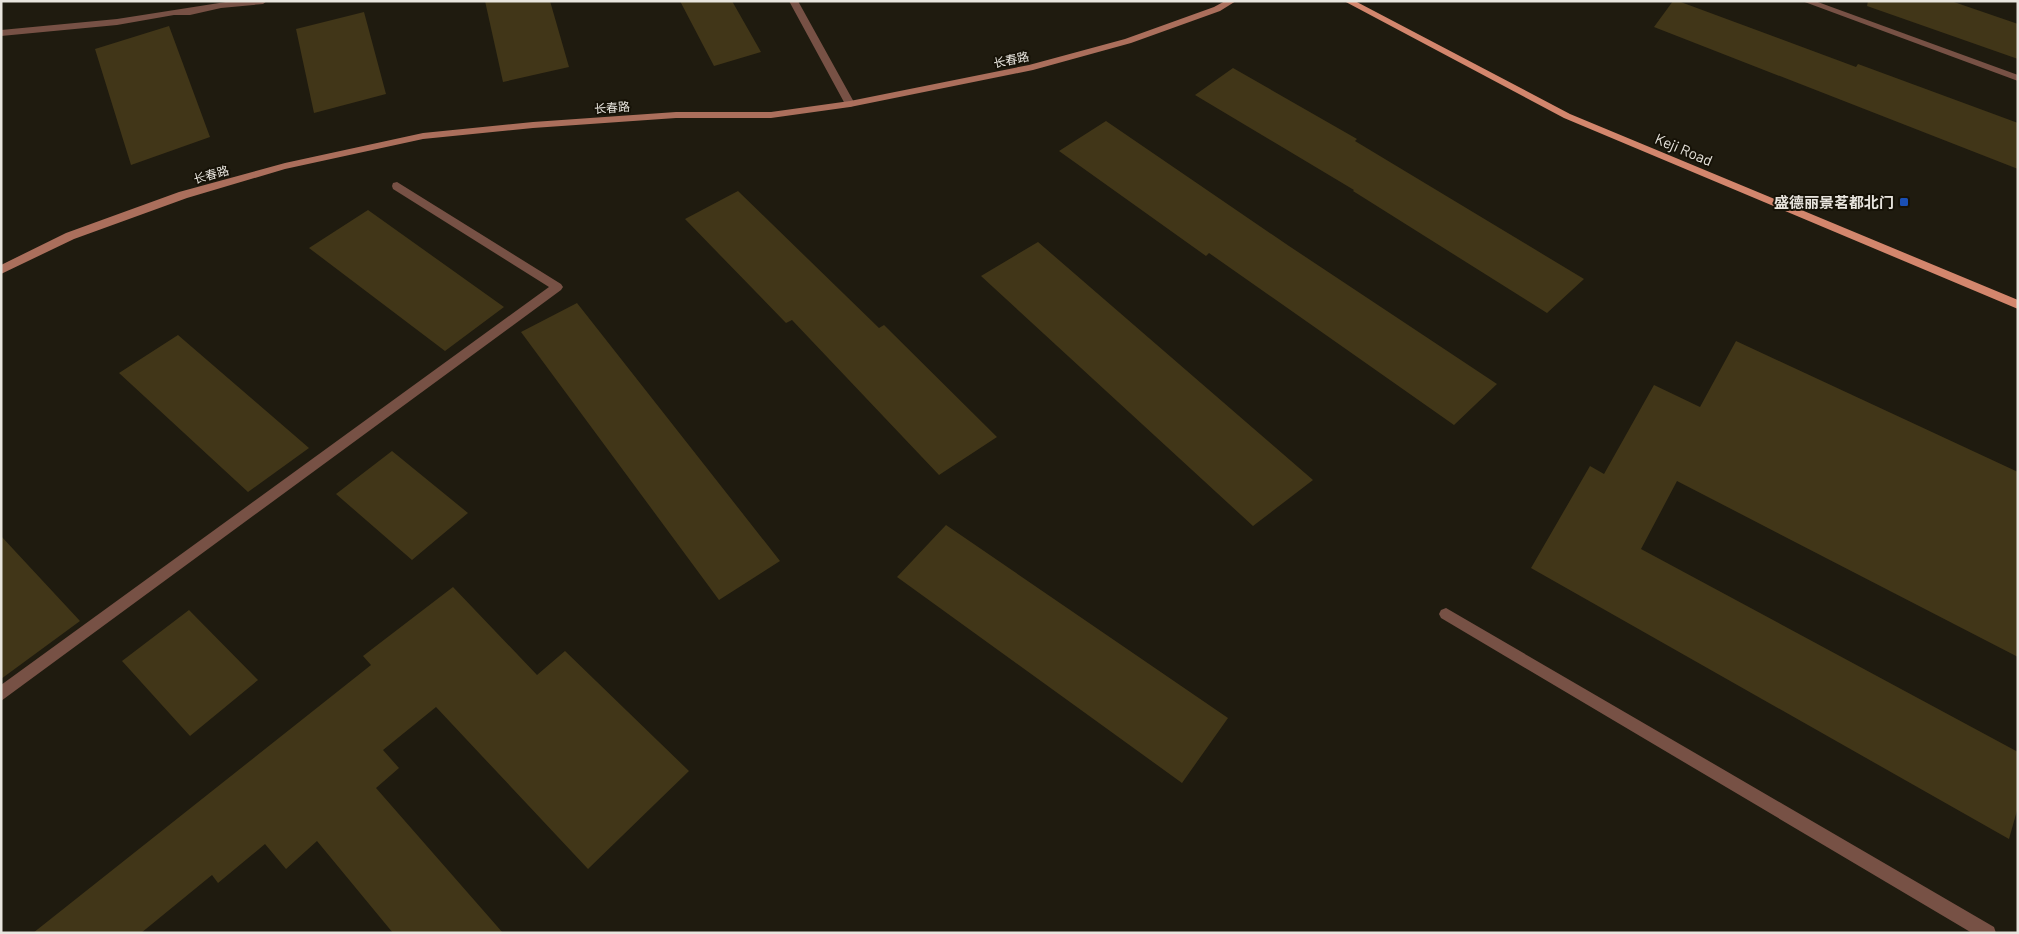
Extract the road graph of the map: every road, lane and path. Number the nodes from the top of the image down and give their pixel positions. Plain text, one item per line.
1 (263, 1) edge
2 (793, 1) edge
3 (1232, 1) edge
4 (1348, 1) edge
5 (1806, 1) edge
6 (1, 33) edge
7 (2018, 78) edge
8 (850, 104) junction
9 (397, 186) dead end
10 (1, 270) edge
11 (2018, 305) edge
12 (1446, 614) dead end
13 (1, 694) edge
14 (1988, 933) edge

1 - 6 street
2 - 8 street
3 - 8 street, 长春路
4 - 11 main road, Keji Road
5 - 7 street
8 - 10 street, 长春路
9 - 13 street
12 - 14 street

